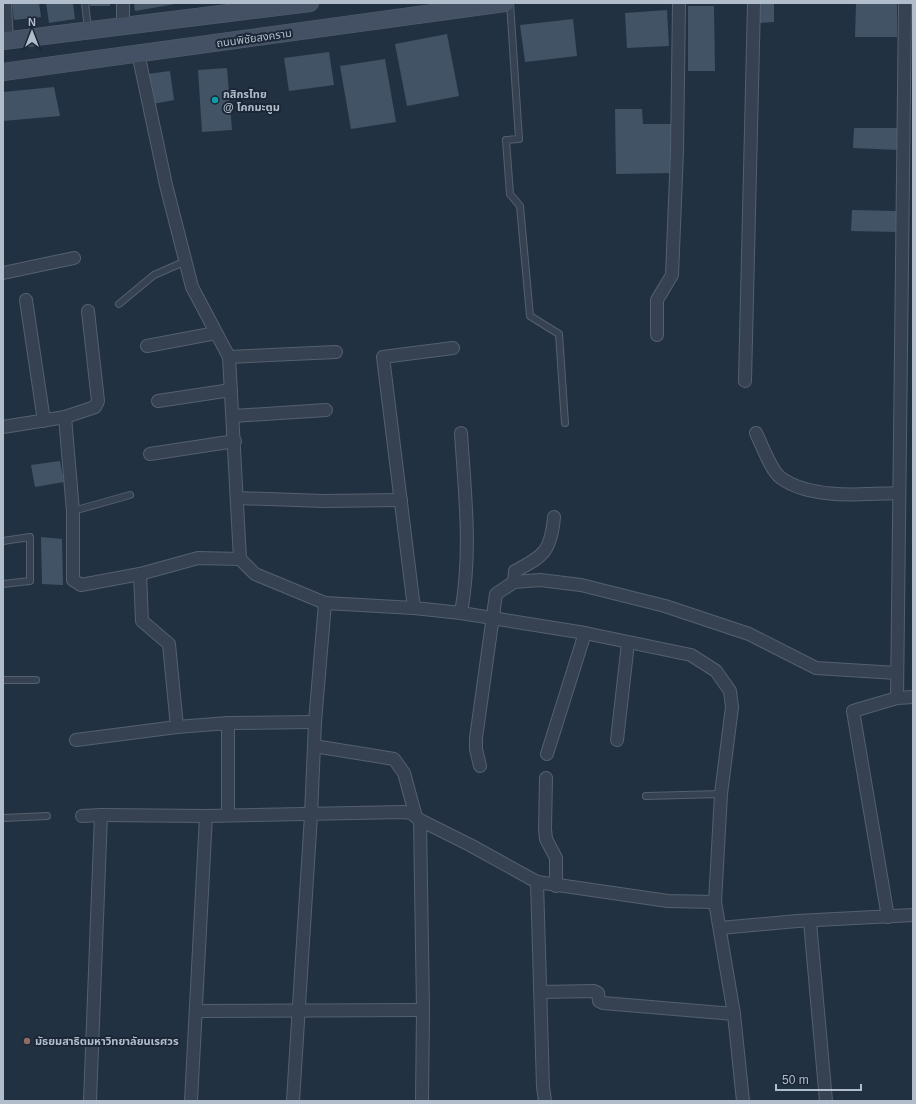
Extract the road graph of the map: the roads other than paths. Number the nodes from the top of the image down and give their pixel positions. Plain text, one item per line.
1 (5, 3) edge
2 (85, 3) edge
3 (124, 3) edge
4 (310, 3) edge
5 (505, 3) edge
6 (510, 3) edge
7 (679, 3) edge
8 (754, 3) edge
9 (905, 3) edge
10 (261, 6) edge
11 (124, 26) junction
12 (89, 31) junction
13 (5, 41) edge
14 (138, 53) junction
15 (3, 72) edge
16 (74, 258) dead end
17 (186, 261) junction
18 (3, 273) edge
19 (26, 300) dead end
20 (119, 304) dead end
21 (88, 311) dead end
22 (216, 333) junction
23 (657, 335) dead end
24 (147, 346) dead end
25 (453, 348) dead end
26 (336, 352) dead end
27 (229, 357) junction
28 (745, 381) dead end
29 (232, 390) junction
30 (158, 401) dead end
31 (326, 410) dead end
32 (234, 416) junction
33 (65, 417) junction
34 (44, 421) junction
35 (565, 423) dead end
36 (3, 427) edge
37 (461, 433) dead end
38 (756, 433) dead end
39 (235, 442) junction
40 (150, 454) dead end
41 (899, 493) junction
42 (130, 496) dead end
43 (237, 498) junction
44 (401, 500) junction
45 (73, 511) junction
46 (554, 517) dead end
47 (3, 541) edge
48 (240, 559) junction
49 (140, 574) junction
50 (514, 582) junction
51 (3, 584) edge
52 (325, 603) junction
53 (414, 608) junction
54 (461, 613) junction
55 (493, 618) junction
56 (585, 633) junction
57 (628, 643) junction
58 (897, 673) junction
59 (3, 680) edge
60 (36, 680) dead end
61 (913, 697) edge
62 (897, 698) junction
63 (315, 722) junction
64 (228, 723) junction
65 (177, 727) junction
66 (76, 740) dead end
67 (617, 740) dead end
68 (314, 746) junction
69 (547, 754) dead end
70 (480, 766) dead end
71 (546, 778) dead end
72 (721, 794) junction
73 (646, 796) dead end
74 (101, 815) junction
75 (228, 815) junction
76 (311, 815) junction
77 (47, 816) dead end
78 (82, 816) dead end
79 (206, 816) junction
80 (3, 818) edge
81 (418, 819) junction
82 (537, 882) junction
83 (556, 886) junction
84 (715, 902) junction
85 (913, 915) edge
86 (888, 917) junction
87 (810, 922) junction
88 (720, 928) junction
89 (540, 992) junction
90 (299, 1010) junction
91 (423, 1010) junction
92 (196, 1011) junction
93 (734, 1014) junction
94 (90, 1101) edge
95 (191, 1101) edge
96 (293, 1101) edge
97 (422, 1101) edge
98 (545, 1101) edge
99 (743, 1101) edge
100 (826, 1101) edge

1 - 13 street
2 - 12 lane
3 - 11 street
4 - 10 main road
5 - 14 main road, ถนนพิชัยสงคราม
6 - 35 lane
7 - 23 street
8 - 28 street
9 - 41 street
10 - 11 main road
11 - 12 main road
12 - 13 main road
14 - 15 main road, ถนนพิชัยสงคราม
14 - 17 street
16 - 18 street
17 - 20 lane
17 - 22 street
19 - 34 street
21 - 33 street
22 - 24 street
22 - 27 street
25 - 44 street
26 - 27 street
27 - 29 street
29 - 30 street
29 - 32 street
31 - 32 street
32 - 39 street
33 - 34 street
33 - 45 street
34 - 36 street
37 - 54 street
38 - 41 street
39 - 40 street
39 - 43 street
41 - 58 street
42 - 45 lane
43 - 44 street
43 - 48 street
44 - 53 street
45 - 49 street
46 - 50 street
47 - 51 lane
48 - 49 street
48 - 52 street
49 - 65 street
50 - 55 street
50 - 58 street
52 - 53 street
52 - 63 street
53 - 54 street
54 - 55 street
55 - 56 street
55 - 70 street
56 - 57 street
56 - 69 street
57 - 67 street
57 - 72 street
58 - 62 street
59 - 60 lane
61 - 62 street
62 - 86 street
63 - 64 street
63 - 68 street
64 - 65 street
64 - 75 street
65 - 66 street
68 - 76 street
68 - 81 street
71 - 83 street
72 - 73 lane
72 - 84 street
74 - 78 street
74 - 79 street
74 - 94 street
75 - 76 street
75 - 79 street
76 - 81 street
76 - 90 street
77 - 80 lane
79 - 92 street
81 - 82 street
81 - 91 street
82 - 83 street
82 - 89 street
83 - 84 street
84 - 88 street
85 - 86 street
86 - 87 street
87 - 88 street
87 - 100 street
88 - 93 street
89 - 93 street
89 - 98 street
90 - 91 street
90 - 92 street
90 - 96 street
91 - 97 street
92 - 95 street
93 - 99 street

